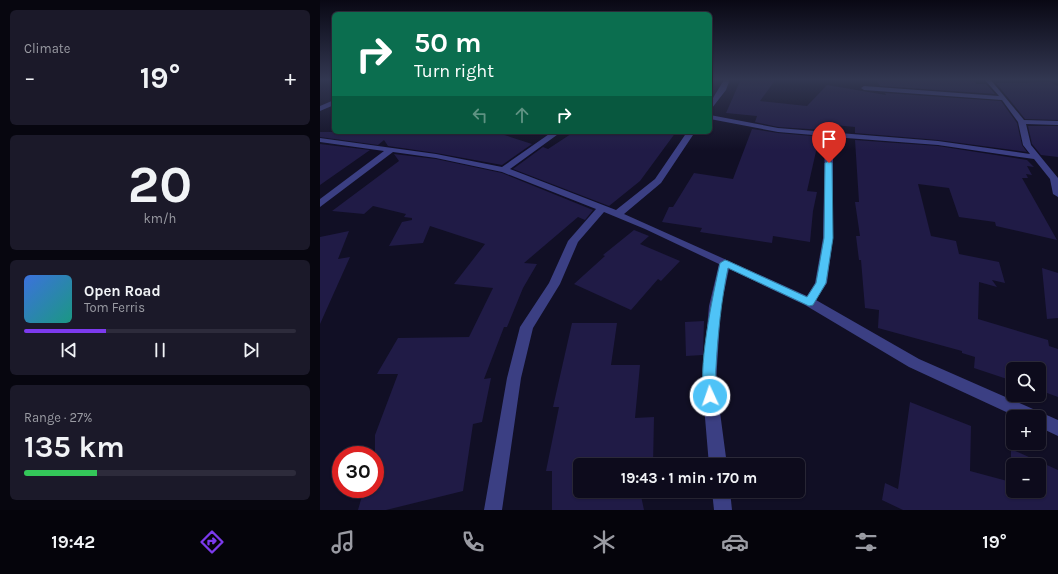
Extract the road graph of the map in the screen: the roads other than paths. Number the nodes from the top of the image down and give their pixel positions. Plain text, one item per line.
1 (332, 103) edge
2 (1008, 103) edge
3 (320, 109) edge
4 (712, 117) edge
5 (1022, 122) junction
6 (1058, 123) edge
7 (829, 133) junction
8 (554, 134) edge
9 (690, 134) edge
10 (320, 140) edge
11 (392, 149) junction
12 (1036, 157) junction
13 (504, 170) junction
14 (1058, 194) edge
15 (320, 204) edge
16 (602, 208) junction
17 (618, 214) junction
18 (725, 263) junction
19 (809, 302) junction
20 (1018, 410) edge
21 (1046, 422) edge
22 (1058, 428) edge
23 (717, 458) edge
24 (722, 498) edge
25 (493, 510) edge
26 (724, 510) edge

1 - 3 street
2 - 5 street
4 - 7 street
5 - 6 street
5 - 12 street
7 - 12 street
7 - 19 street
8 - 13 street
9 - 17 street
10 - 11 street
11 - 13 street
11 - 15 street
12 - 14 street
13 - 16 street
16 - 17 street
16 - 25 street
17 - 18 street
18 - 19 street
18 - 23 street
19 - 20 street
21 - 22 street
24 - 26 street

